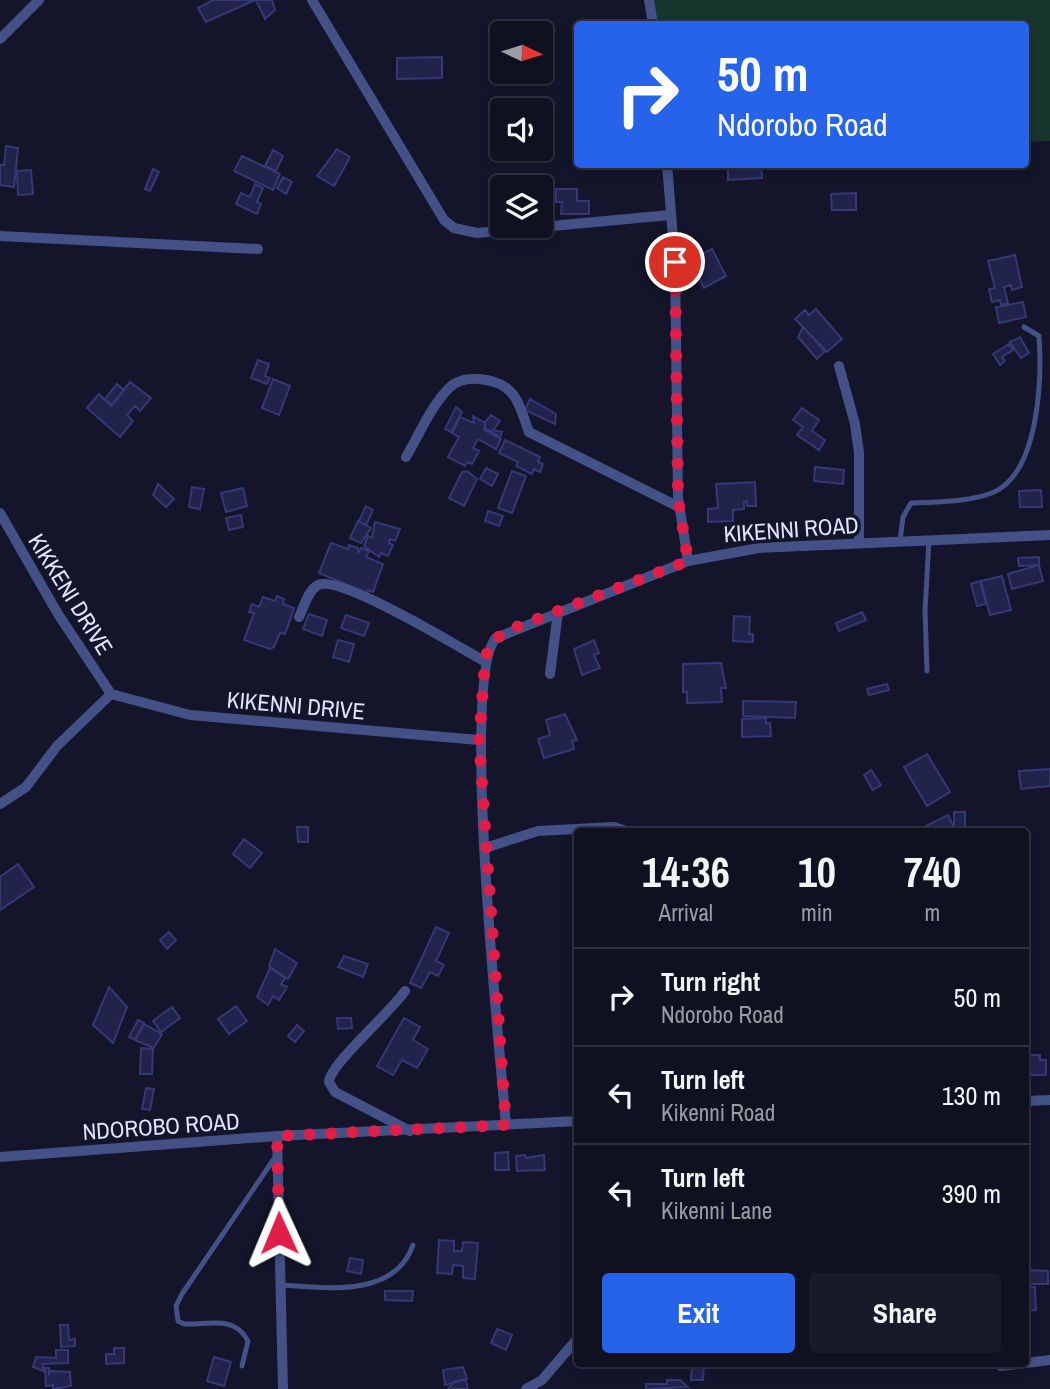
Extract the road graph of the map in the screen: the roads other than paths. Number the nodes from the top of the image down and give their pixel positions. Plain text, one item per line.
1 (39, 0) edge
2 (312, 0) edge
3 (649, 0) edge
4 (652, 21) edge
5 (0, 39) edge
6 (667, 168) edge
7 (670, 215) junction
8 (0, 236) edge
9 (258, 249) dead end
10 (1024, 327) dead end
11 (839, 366) dead end
12 (406, 457) dead end
13 (678, 507) junction
14 (0, 513) edge
15 (1050, 535) edge
16 (929, 540) junction
17 (900, 541) junction
18 (859, 543) junction
19 (688, 561) junction
20 (558, 612) junction
21 (299, 617) dead end
22 (485, 661) junction
23 (927, 671) dead end
24 (550, 674) dead end
25 (111, 694) junction
26 (479, 740) junction
27 (0, 804) edge
28 (595, 828) edge
29 (617, 828) edge
30 (574, 829) edge
31 (485, 848) junction
32 (405, 991) dead end
33 (1050, 1100) edge
34 (1029, 1101) edge
35 (574, 1121) edge
36 (506, 1125) junction
37 (410, 1132) junction
38 (277, 1136) junction
39 (278, 1153) junction
40 (0, 1157) edge
41 (413, 1245) dead end
42 (281, 1285) junction
43 (574, 1343) edge
44 (1050, 1360) edge
45 (1029, 1363) edge
46 (243, 1366) dead end
47 (283, 1389) edge
48 (526, 1389) edge

1 - 5 street
2 - 7 street
3 - 4 street
6 - 7 street
7 - 13 street
8 - 9 street
10 - 17 lane
11 - 18 street
12 - 13 street
13 - 19 street
14 - 25 street, KIKKENI DRIVE
15 - 16 street, KIKENNI ROAD
16 - 17 street, KIKENNI ROAD
16 - 23 lane
17 - 18 street, KIKENNI ROAD
18 - 19 street, KIKENNI ROAD
19 - 20 street, KIKENNI ROAD
20 - 22 street, KIKENNI ROAD
20 - 24 street
21 - 22 street
22 - 26 street
25 - 26 street, KIKENNI DRIVE
25 - 27 street
26 - 31 street
28 - 29 street
30 - 31 street
31 - 36 street
32 - 37 street
33 - 34 street
35 - 36 street, NDOROBO ROAD
36 - 37 street, NDOROBO ROAD
37 - 38 street, NDOROBO ROAD
38 - 39 street
38 - 40 street, NDOROBO ROAD
39 - 42 street
39 - 46 lane
41 - 42 lane
42 - 47 street
43 - 48 street
44 - 45 street

